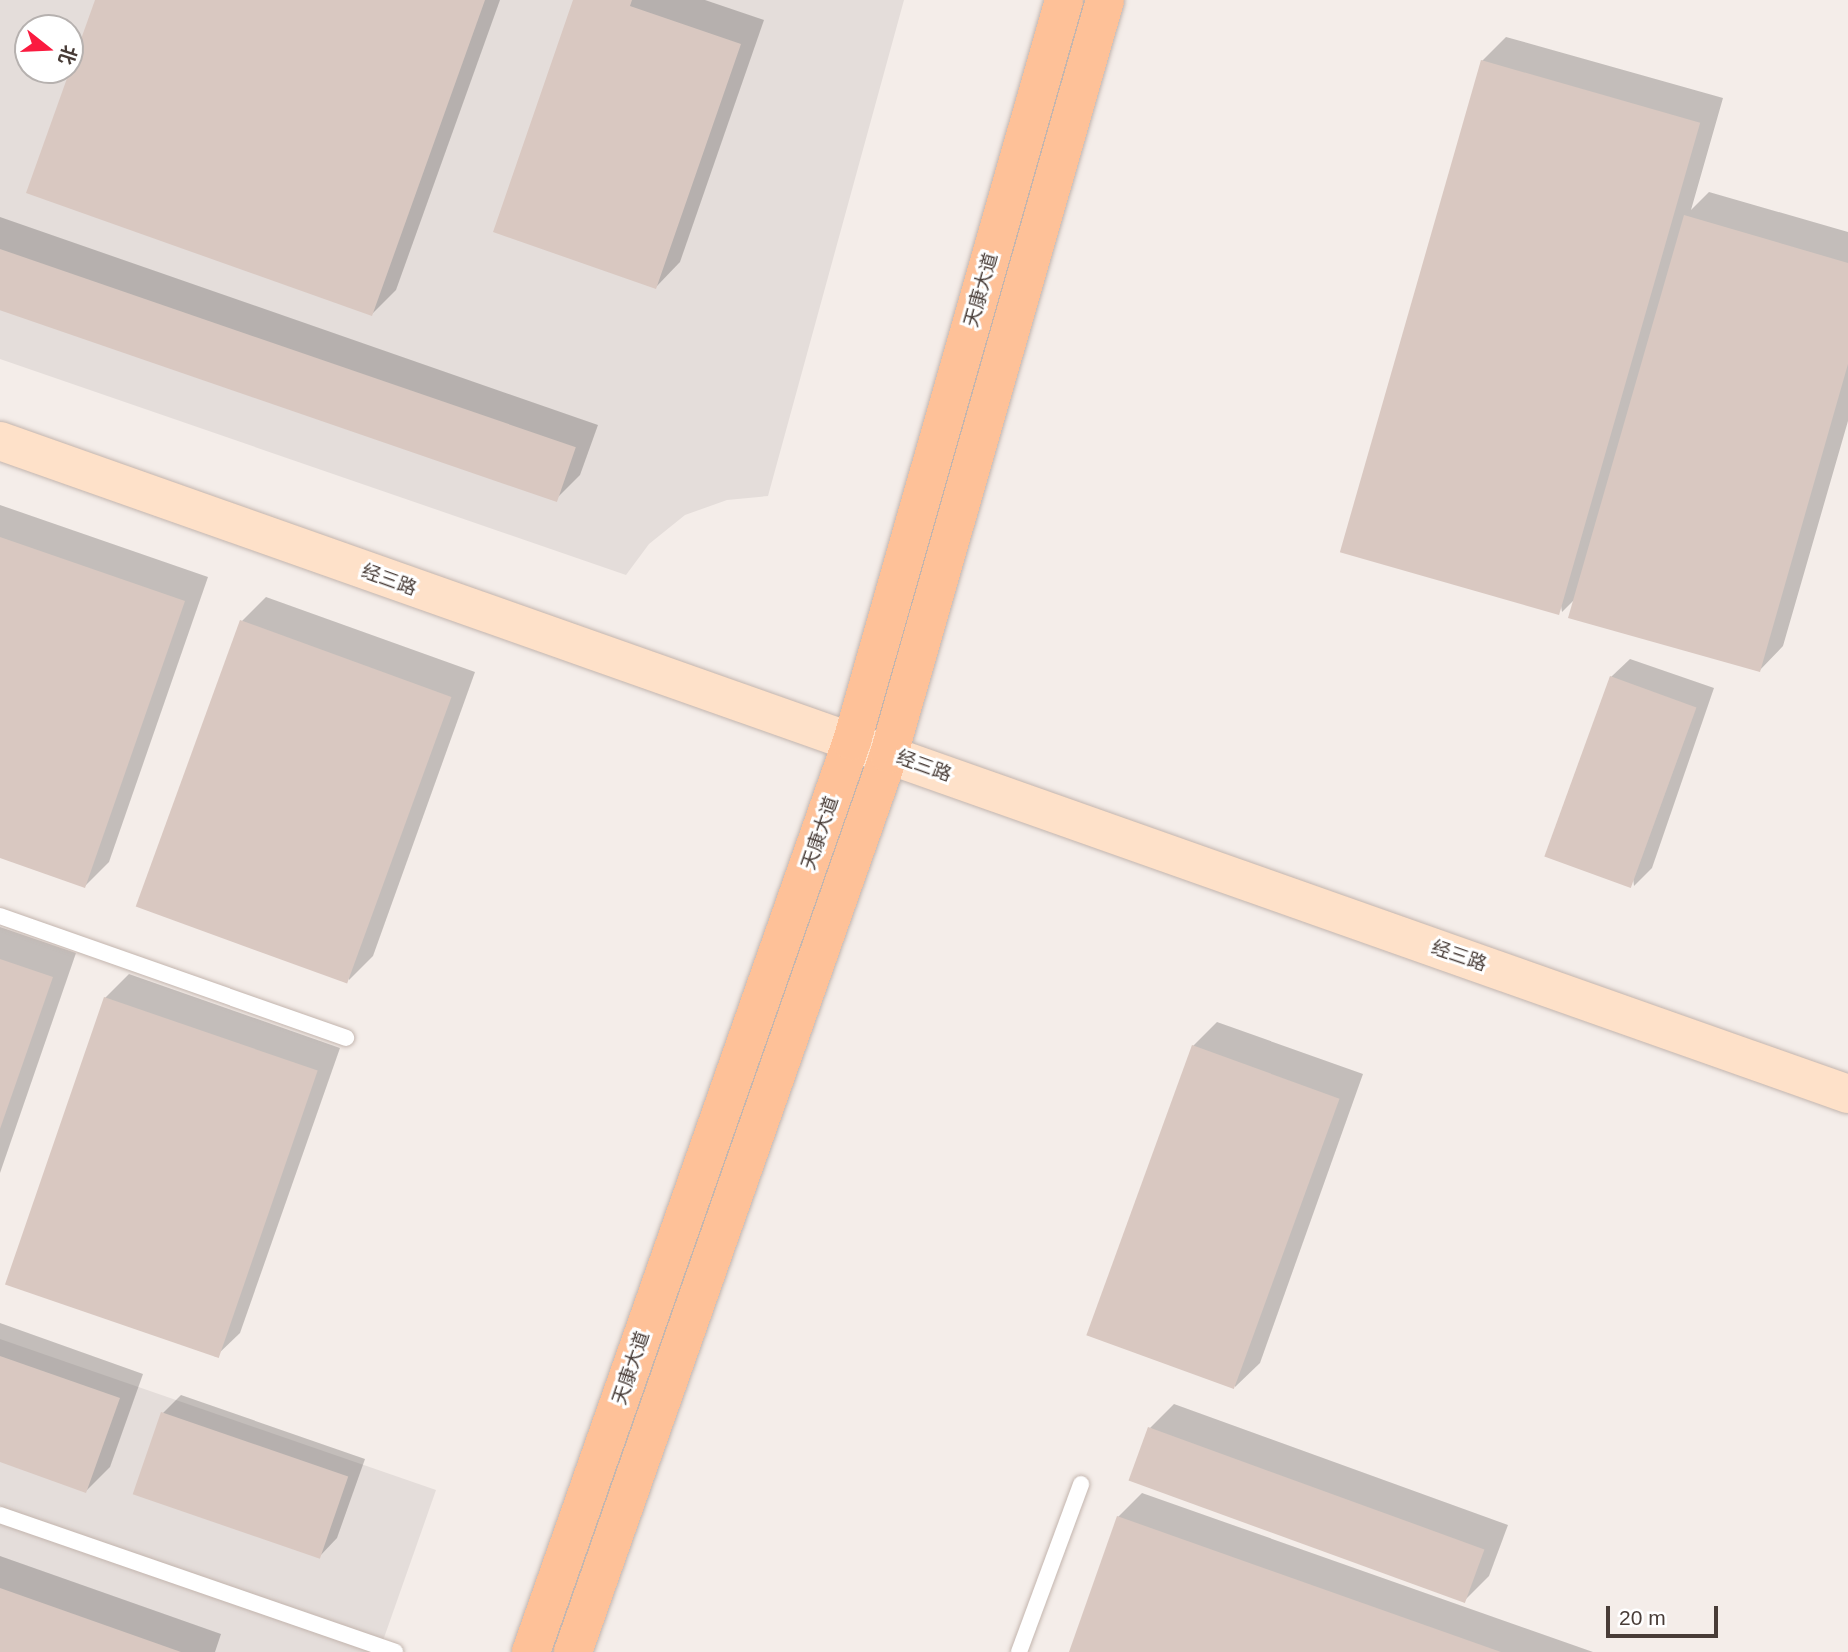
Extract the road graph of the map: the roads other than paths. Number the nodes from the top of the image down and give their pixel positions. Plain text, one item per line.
1 (1064, 0) edge
2 (1105, 0) edge
3 (0, 441) edge
4 (852, 741) junction
5 (889, 754) junction
6 (0, 916) edge
7 (346, 1038) dead end
8 (1848, 1094) edge
9 (1081, 1484) dead end
10 (0, 1516) edge
11 (395, 1652) edge
12 (531, 1652) edge
13 (573, 1652) edge
14 (1019, 1652) edge

1 - 4 main road, 天康大道
2 - 5 main road, 天康大道
3 - 4 street, 经三路
4 - 5 street, 经三路
4 - 12 main road, 天康大道
5 - 8 street, 经三路
5 - 13 main road, 天康大道
6 - 7 lane
9 - 14 lane
10 - 11 lane

